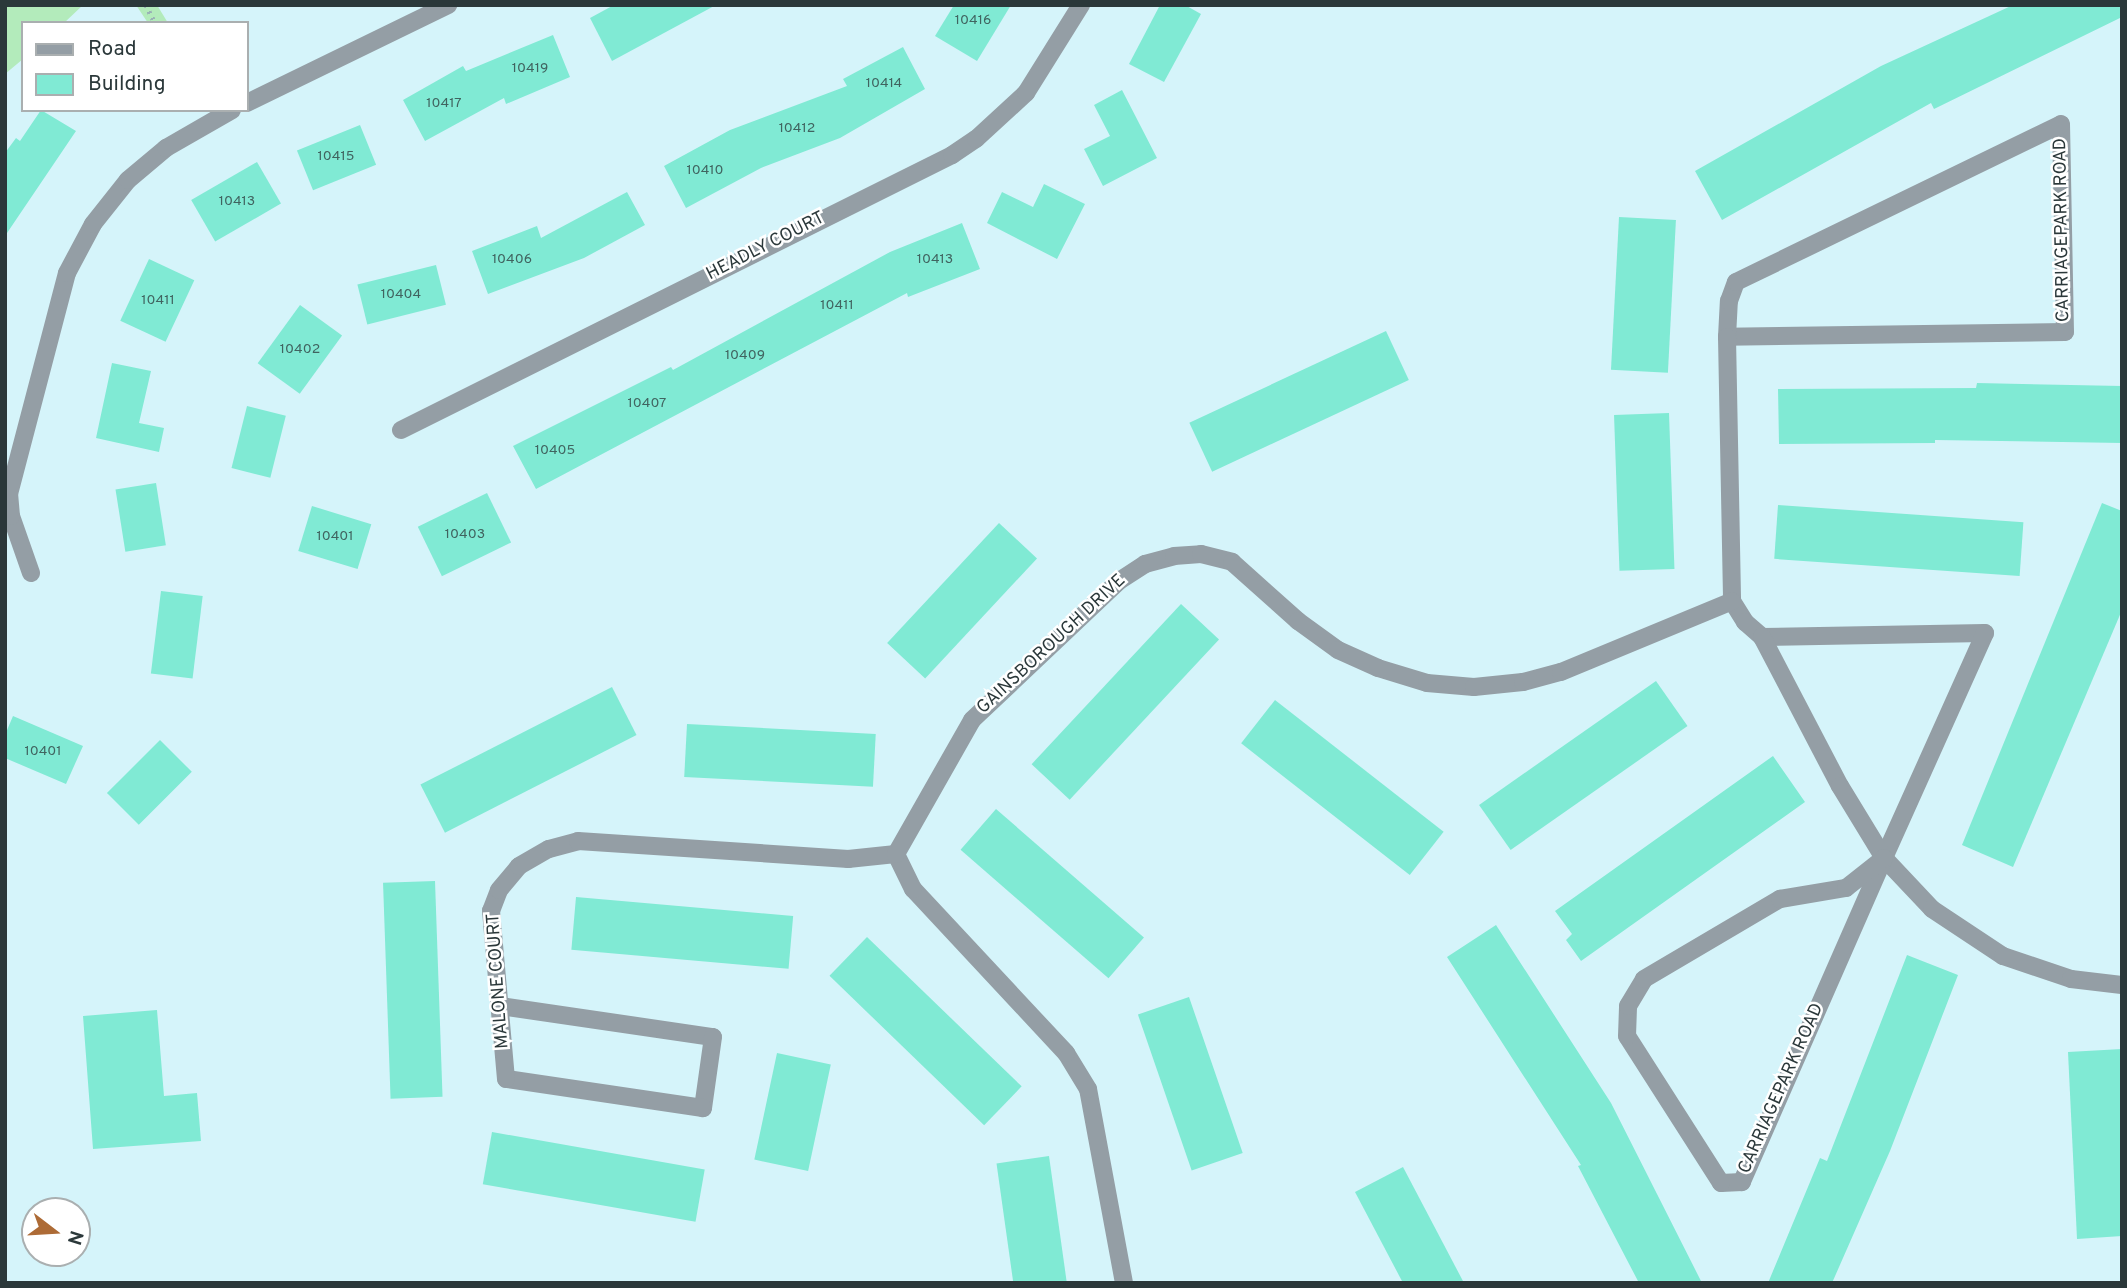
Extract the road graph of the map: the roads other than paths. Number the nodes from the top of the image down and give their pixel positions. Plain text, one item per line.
1 (448, 5) edge
2 (1081, 5) edge
3 (248, 103) edge
4 (229, 112) edge
5 (1727, 337) junction
6 (401, 430) dead end
7 (31, 572) dead end
8 (1732, 601) junction
9 (1762, 637) junction
10 (896, 854) junction
11 (1884, 858) junction
12 (2122, 985) edge
13 (499, 1006) junction
14 (1124, 1283) edge

1 - 3 street
2 - 6 street, HEADLY COURT
4 - 7 street
5 - 5 street, CARRIAGEPARK ROAD
5 - 8 street, CARRIAGEPARK ROAD
8 - 9 street
8 - 10 street, GAINSBOROUGH DRIVE
9 - 11 street
9 - 11 street, CARRIAGEPARK ROAD
10 - 13 street, MALONE COURT
10 - 14 street
11 - 11 street, CARRIAGEPARK ROAD
11 - 12 street
13 - 13 street, MALONE COURT

